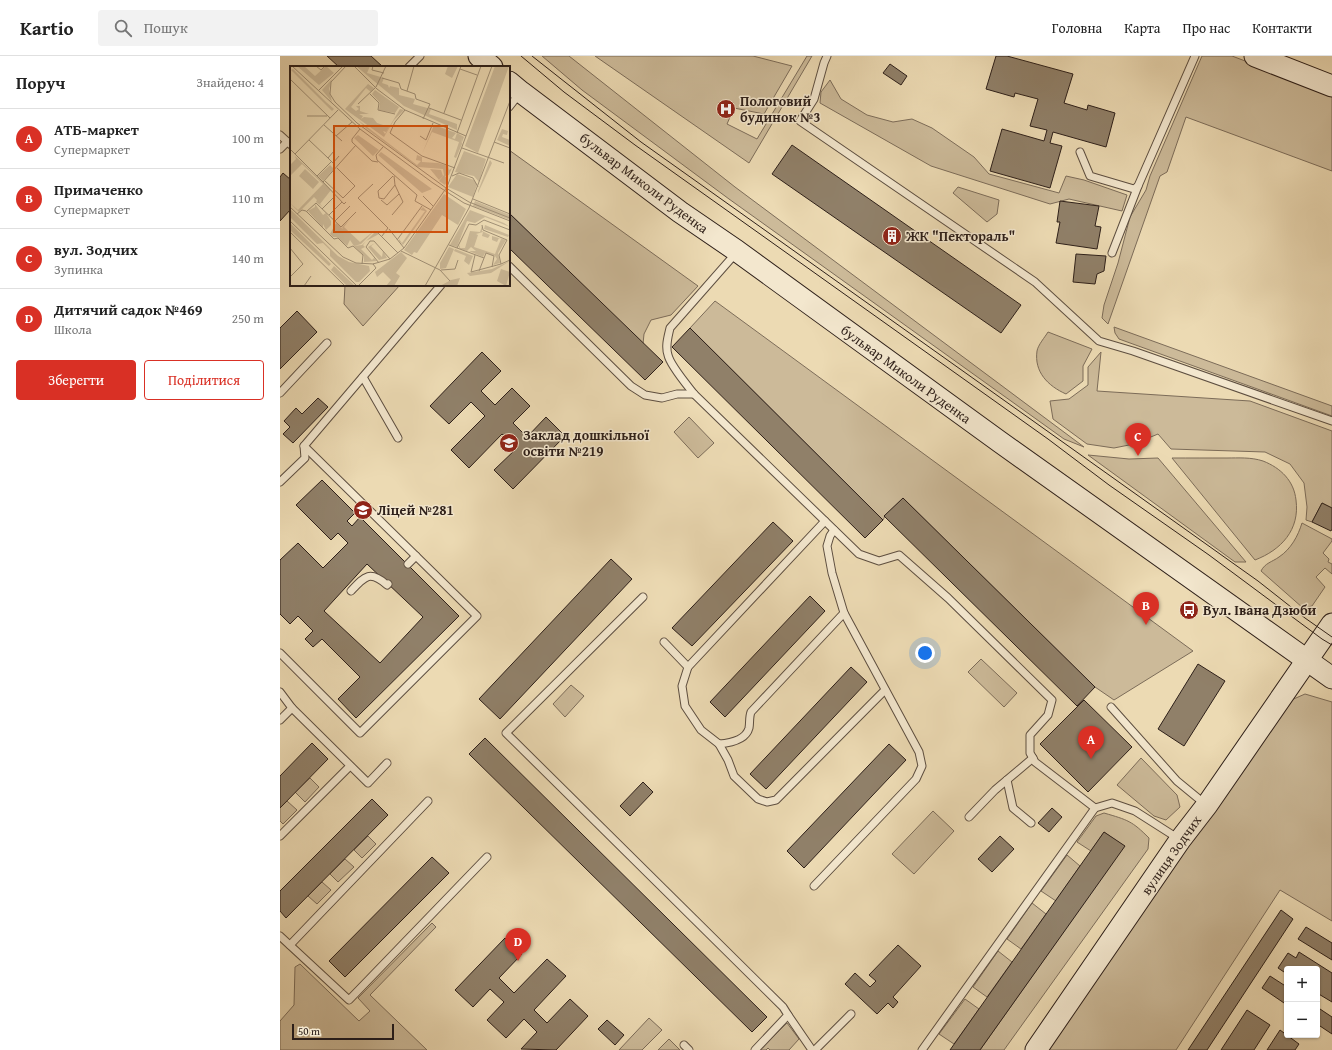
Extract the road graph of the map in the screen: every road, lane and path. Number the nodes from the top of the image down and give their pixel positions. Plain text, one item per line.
1 (420, 56) edge
2 (479, 56) edge
3 (827, 56) edge
4 (1195, 56) edge
5 (1255, 56) edge
6 (411, 66) edge
7 (491, 66) edge
8 (1332, 86) edge
9 (513, 94) edge
10 (280, 135) edge
11 (289, 144) edge
12 (280, 149) edge
13 (1080, 152) dead end
14 (1138, 186) junction
15 (737, 251) junction
16 (1112, 253) dead end
17 (510, 267) edge
18 (439, 286) edge
19 (327, 343) dead end
20 (363, 377) junction
21 (280, 392) edge
22 (694, 394) junction
23 (1332, 420) edge
24 (398, 438) dead end
25 (304, 446) junction
26 (280, 482) edge
27 (825, 521) junction
28 (834, 530) junction
29 (416, 556) junction
30 (408, 564) dead end
31 (388, 584) dead end
32 (351, 591) dead end
33 (643, 597) dead end
34 (844, 614) junction
35 (1332, 624) edge
36 (664, 642) dead end
37 (280, 653) edge
38 (1307, 661) junction
39 (688, 667) junction
40 (1332, 678) edge
41 (885, 690) junction
42 (280, 692) edge
43 (1112, 707) dead end
44 (292, 708) junction
45 (280, 720) edge
46 (719, 744) junction
47 (1033, 758) junction
48 (387, 763) dead end
49 (350, 766) junction
50 (1007, 780) junction
51 (428, 801) dead end
52 (1207, 805) junction
53 (1095, 808) junction
54 (969, 817) dead end
55 (1031, 823) dead end
56 (280, 836) edge
57 (1180, 840) junction
58 (487, 857) dead end
59 (814, 886) dead end
60 (280, 936) edge
61 (290, 945) junction
62 (851, 1014) dead end
63 (788, 1015) junction
64 (755, 1050) edge
65 (814, 1050) edge
66 (922, 1050) edge
67 (1036, 1050) edge

1 - 6 lane
2 - 7 street
3 - 23 lane
4 - 14 lane
5 - 8 street
9 - 15 street, бульвар Миколи Руденка
10 - 11 lane
11 - 12 lane
13 - 14 lane
14 - 16 lane
15 - 22 lane
15 - 38 street, бульвар Миколи Руденка
17 - 22 lane
18 - 20 lane
19 - 21 lane
20 - 24 lane
20 - 25 lane
22 - 27 lane
25 - 26 lane
25 - 29 lane
27 - 28 lane
27 - 39 lane
28 - 34 lane
28 - 47 lane
29 - 30 lane
29 - 37 lane
31 - 32 lane
33 - 63 lane
34 - 41 lane
34 - 46 lane
35 - 38 street, вулиця Зодчих
36 - 39 lane
38 - 40 street, бульвар Миколи Руденка
38 - 52 street, вулиця Зодчих
39 - 46 lane
41 - 46 lane
41 - 59 lane
42 - 44 lane
43 - 52 lane
44 - 45 lane
44 - 49 lane
47 - 50 lane
47 - 53 lane
48 - 49 lane
49 - 56 lane
50 - 54 lane
50 - 55 lane
51 - 61 lane
52 - 57 street, вулиця Зодчих
53 - 57 lane
53 - 66 lane
57 - 67 street, вулиця Зодчих
58 - 61 lane
60 - 61 lane
62 - 65 lane
63 - 64 lane
63 - 65 lane

